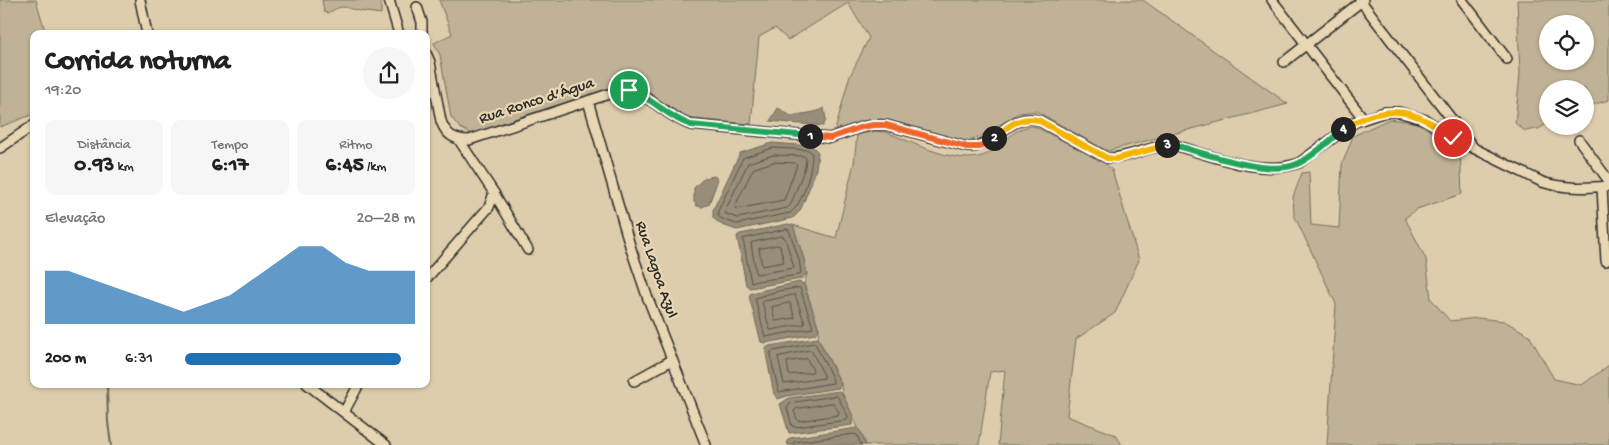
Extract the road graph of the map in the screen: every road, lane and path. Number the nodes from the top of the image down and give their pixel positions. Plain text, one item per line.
1 (140, 0) edge
2 (389, 0) edge
3 (1272, 0) edge
4 (1362, 0) edge
5 (1462, 0) edge
6 (417, 7) dead end
7 (146, 30) edge
8 (398, 30) edge
9 (422, 30) edge
10 (1306, 44) junction
11 (1507, 59) dead end
12 (430, 62) edge
13 (1284, 62) dead end
14 (588, 102) junction
15 (1363, 118) junction
16 (30, 128) edge
17 (459, 140) junction
18 (1579, 140) dead end
19 (0, 148) edge
20 (1474, 149) junction
21 (1607, 185) edge
22 (494, 193) junction
23 (528, 250) dead end
24 (1606, 261) dead end
25 (430, 274) edge
26 (672, 360) junction
27 (634, 380) dead end
28 (311, 388) edge
29 (357, 388) edge
30 (344, 412) junction
31 (386, 445) edge
32 (706, 445) edge

1 - 7 street
2 - 8 street
3 - 10 street
4 - 10 street
4 - 20 street
5 - 11 street
6 - 9 street
10 - 13 street
10 - 15 street
12 - 17 street
14 - 15 street, Rua Ronco d’Água
14 - 17 street, Rua Ronco d’Água
14 - 26 street, Rua Lagoa Azul
15 - 20 street, Rua Ronco d’Água
16 - 19 street
17 - 22 street
18 - 21 street
20 - 21 street, Rua Ronco d’Água
21 - 24 street
22 - 23 street
22 - 25 street
26 - 27 street
26 - 32 street, Rua Lagoa Azul
28 - 30 street
29 - 30 street
30 - 31 street

